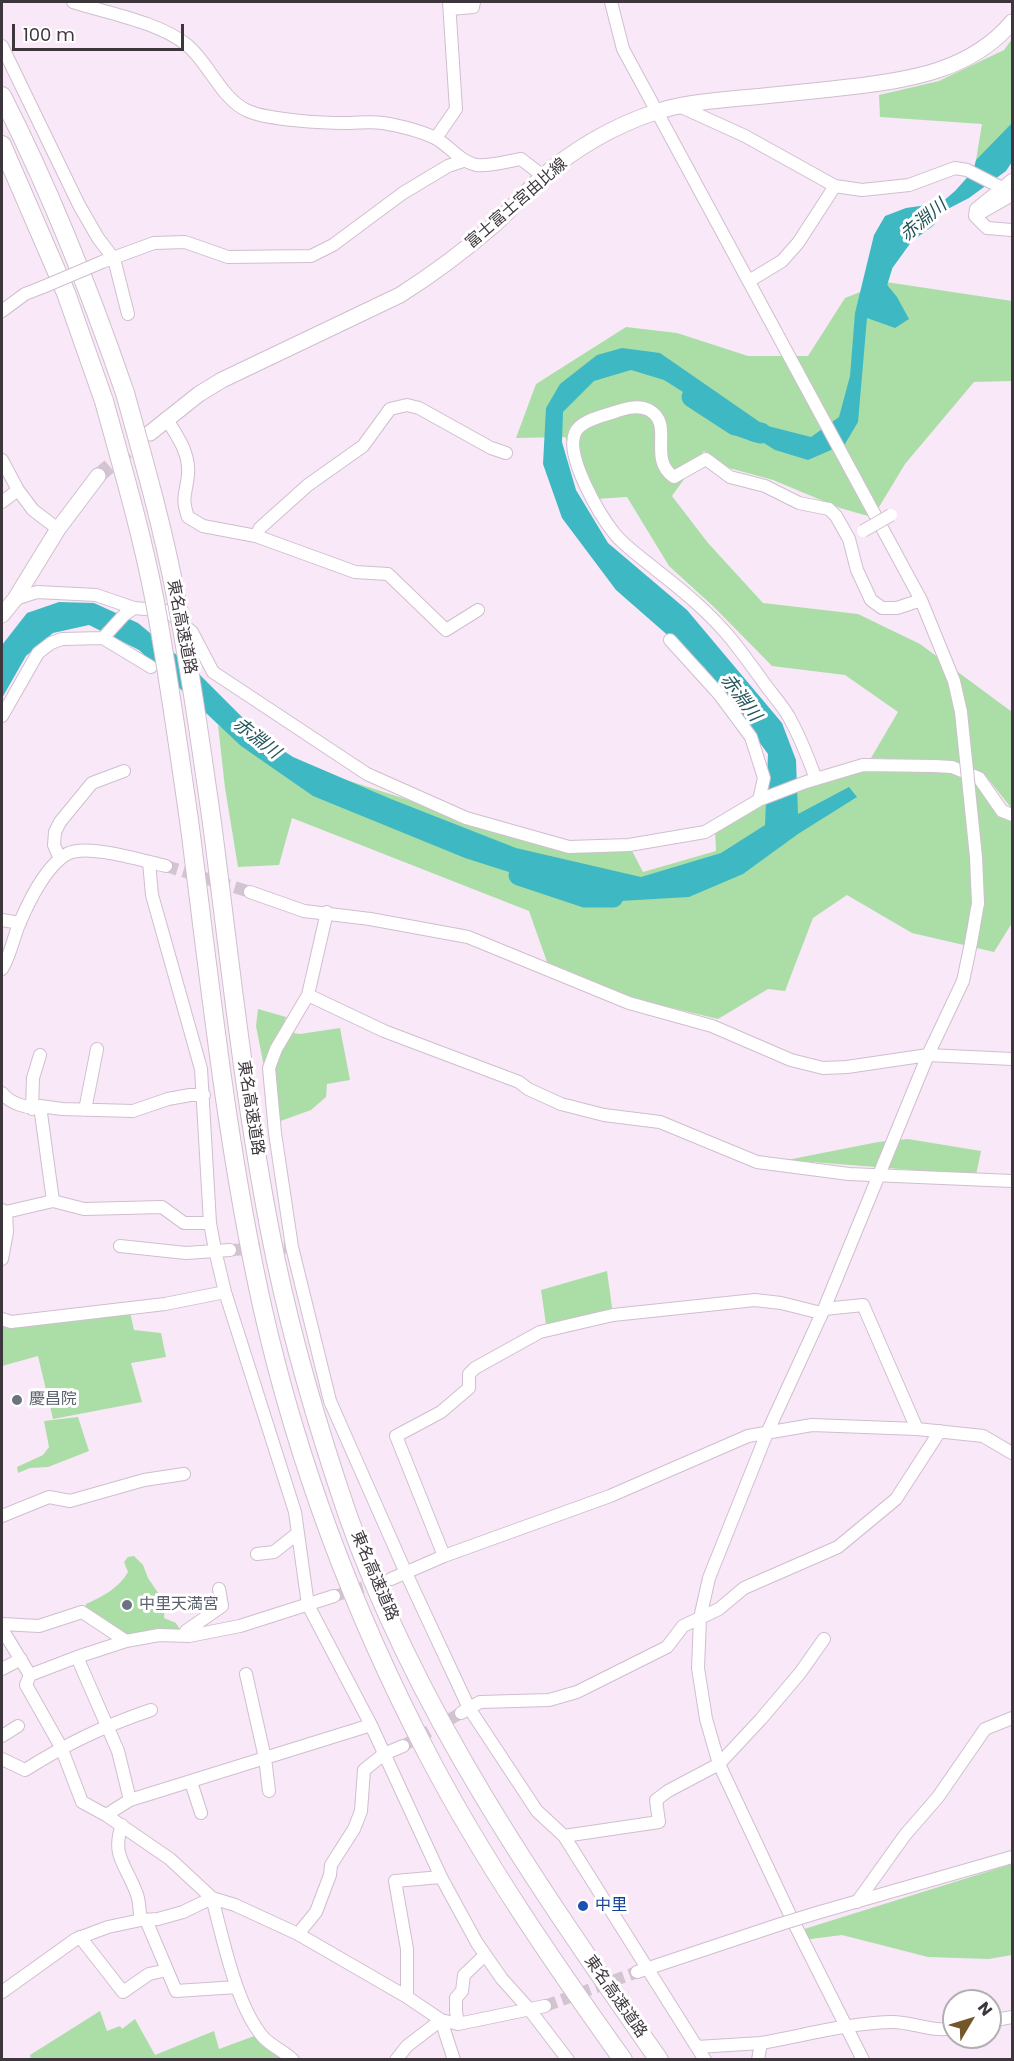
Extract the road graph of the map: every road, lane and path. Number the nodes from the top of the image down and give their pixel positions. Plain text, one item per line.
1 (73, 2) edge
2 (474, 2) edge
3 (613, 3) edge
4 (449, 5) edge
5 (1012, 22) edge
6 (2, 46) edge
7 (2, 96) edge
8 (679, 106) junction
9 (656, 112) junction
10 (436, 138) junction
11 (2, 145) edge
12 (463, 161) junction
13 (543, 176) junction
14 (1012, 180) edge
15 (835, 186) junction
16 (1003, 189) edge
17 (1012, 230) edge
18 (108, 260) junction
19 (749, 281) junction
20 (2, 311) edge
21 (128, 314) dead end
22 (166, 418) junction
23 (150, 433) tunnel mouth
24 (506, 453) dead end
25 (2, 460) edge
26 (98, 476) tunnel mouth
27 (18, 490) junction
28 (2, 502) edge
29 (891, 515) dead end
30 (58, 530) junction
31 (256, 536) junction
32 (849, 539) junction
33 (15, 599) junction
34 (921, 600) junction
35 (478, 610) dead end
36 (129, 612) junction
37 (2, 615) edge
38 (103, 639) junction
39 (670, 640) dead end
40 (151, 667) dead end
41 (2, 716) edge
42 (124, 771) dead end
43 (811, 781) junction
44 (759, 800) junction
45 (1012, 815) edge
46 (60, 859) junction
47 (149, 862) junction
48 (166, 866) tunnel mouth
49 (250, 892) tunnel mouth
50 (327, 912) junction
51 (2, 920) edge
52 (20, 923) junction
53 (2, 969) edge
54 (308, 995) junction
55 (97, 1049) dead end
56 (40, 1055) dead end
57 (928, 1055) junction
58 (1012, 1059) edge
59 (2, 1093) edge
60 (204, 1095) junction
61 (36, 1108) junction
62 (85, 1110) junction
63 (879, 1175) junction
64 (1012, 1181) edge
65 (53, 1201) junction
66 (4, 1211) edge
67 (210, 1223) junction
68 (120, 1246) dead end
69 (215, 1250) junction
70 (230, 1250) tunnel mouth
71 (2, 1259) edge
72 (225, 1292) junction
73 (823, 1311) junction
74 (2, 1319) edge
75 (917, 1429) junction
76 (940, 1431) junction
77 (767, 1433) junction
78 (1012, 1453) edge
79 (184, 1474) dead end
80 (2, 1516) edge
81 (298, 1533) junction
82 (257, 1554) dead end
83 (444, 1556) junction
84 (406, 1573) junction
85 (391, 1579) tunnel mouth
86 (219, 1589) dead end
87 (334, 1596) tunnel mouth
88 (308, 1605) junction
89 (700, 1618) junction
90 (2, 1623) edge
91 (2, 1629) edge
92 (185, 1636) junction
93 (824, 1639) dead end
94 (126, 1641) junction
95 (77, 1657) junction
96 (21, 1659) junction
97 (2, 1669) edge
98 (246, 1674) dead end
99 (30, 1675) junction
100 (151, 1710) dead end
101 (465, 1711) junction
102 (1012, 1718) edge
103 (108, 1725) junction
104 (370, 1725) junction
105 (18, 1726) dead end
106 (2, 1737) edge
107 (403, 1746) tunnel mouth
108 (61, 1747) junction
109 (384, 1754) junction
110 (265, 1758) junction
111 (2, 1759) edge
112 (719, 1764) junction
113 (191, 1782) junction
114 (269, 1791) dead end
115 (130, 1800) junction
116 (201, 1814) dead end
117 (106, 1815) junction
118 (122, 1826) junction
119 (564, 1836) junction
120 (1012, 1857) edge
121 (441, 1877) junction
122 (212, 1898) junction
123 (856, 1902) junction
124 (143, 1920) junction
125 (298, 1934) junction
126 (80, 1937) junction
127 (485, 1955) junction
128 (167, 1970) junction
129 (642, 1970) junction
130 (2, 1975) edge
131 (237, 1987) junction
132 (5, 1990) edge
133 (407, 1997) junction
134 (545, 2006) tunnel mouth
135 (529, 2009) junction
136 (441, 2020) junction
137 (458, 2024) junction
138 (846, 2027) junction
139 (942, 2031) edge
140 (761, 2043) junction
141 (697, 2047) junction
142 (293, 2060) edge
143 (396, 2060) edge
144 (454, 2060) edge
145 (568, 2060) edge
146 (623, 2060) edge
147 (659, 2060) edge
148 (705, 2060) edge
149 (758, 2060) edge
150 (863, 2060) edge

1 - 10 street
2 - 4 street
3 - 9 street
4 - 10 street
5 - 8 main road, 富士富士宮由比線
6 - 18 street
7 - 147 highway, 東名高速道路, bridge
8 - 9 main road, 富士富士宮由比線
8 - 15 street
9 - 13 main road, 富士富士宮由比線
9 - 19 street
10 - 12 street
11 - 146 highway, 東名高速道路, bridge
12 - 13 street
12 - 18 street
13 - 22 main road, 富士富士宮由比線
14 - 16 street
15 - 16 street
15 - 19 street
16 - 17 street
18 - 20 street, bridge
18 - 21 street
19 - 34 street
22 - 23 main road, 富士富士宮由比線
22 - 31 street
24 - 31 street
25 - 27 street
26 - 30 main road
27 - 28 street
27 - 30 street
29 - 32 street, bridge
30 - 33 main road
31 - 35 street
32 - 34 street
32 - 43 street
33 - 36 street
33 - 37 main road
34 - 57 street, bridge
36 - 38 street
36 - 44 street
38 - 40 street
38 - 41 street
39 - 44 street
42 - 46 street
43 - 44 street
43 - 45 street
46 - 47 street
46 - 52 street
47 - 48 street
47 - 60 street
49 - 50 street
50 - 54 street
50 - 57 street
51 - 52 street
52 - 53 street
54 - 63 street
54 - 84 street
55 - 62 street
56 - 61 street
57 - 58 street
57 - 63 street
59 - 61 street
60 - 62 street
60 - 67 street
61 - 62 street
61 - 65 street
63 - 64 street
63 - 73 street
65 - 66 street
65 - 67 street
66 - 71 street
67 - 69 street
68 - 69 street
69 - 70 street
69 - 72 street
72 - 74 street
72 - 81 street
73 - 75 street
73 - 77 street
73 - 83 street
75 - 76 street
75 - 77 street
76 - 78 street
76 - 89 street
77 - 83 street
77 - 89 street
79 - 80 street
81 - 82 street
81 - 88 street
83 - 84 street
84 - 85 street
84 - 101 street
86 - 92 street
87 - 88 street
88 - 92 street
88 - 104 street
89 - 101 street
89 - 112 street
90 - 94 street
91 - 96 street
92 - 94 street
93 - 112 street
94 - 95 street
95 - 99 street
95 - 103 street
96 - 97 street
96 - 99 street
98 - 110 street
99 - 108 street
100 - 103 street
101 - 119 street
102 - 123 street
103 - 108 street
103 - 115 street
104 - 109 street
104 - 110 street
105 - 106 street
107 - 109 street
108 - 111 street
108 - 117 street
109 - 121 street
109 - 125 street
110 - 113 street
110 - 114 street
112 - 119 street
112 - 138 street
113 - 115 street
113 - 116 street
115 - 117 street
117 - 118 street
118 - 122 street
118 - 124 street
119 - 129 street
120 - 123 street
121 - 127 street
121 - 133 street
122 - 124 street
122 - 125 street
122 - 131 street
123 - 129 street, bridge
124 - 126 street
124 - 128 street
125 - 133 street
126 - 128 street
126 - 132 street
127 - 135 street
127 - 137 street
128 - 131 street
129 - 141 street
130 - 132 street
131 - 142 street
133 - 136 street
134 - 135 street
135 - 137 street
135 - 145 street
136 - 137 street
136 - 143 street
136 - 144 street
138 - 139 street
138 - 140 street
138 - 150 street
140 - 141 street
140 - 149 street
141 - 148 street

